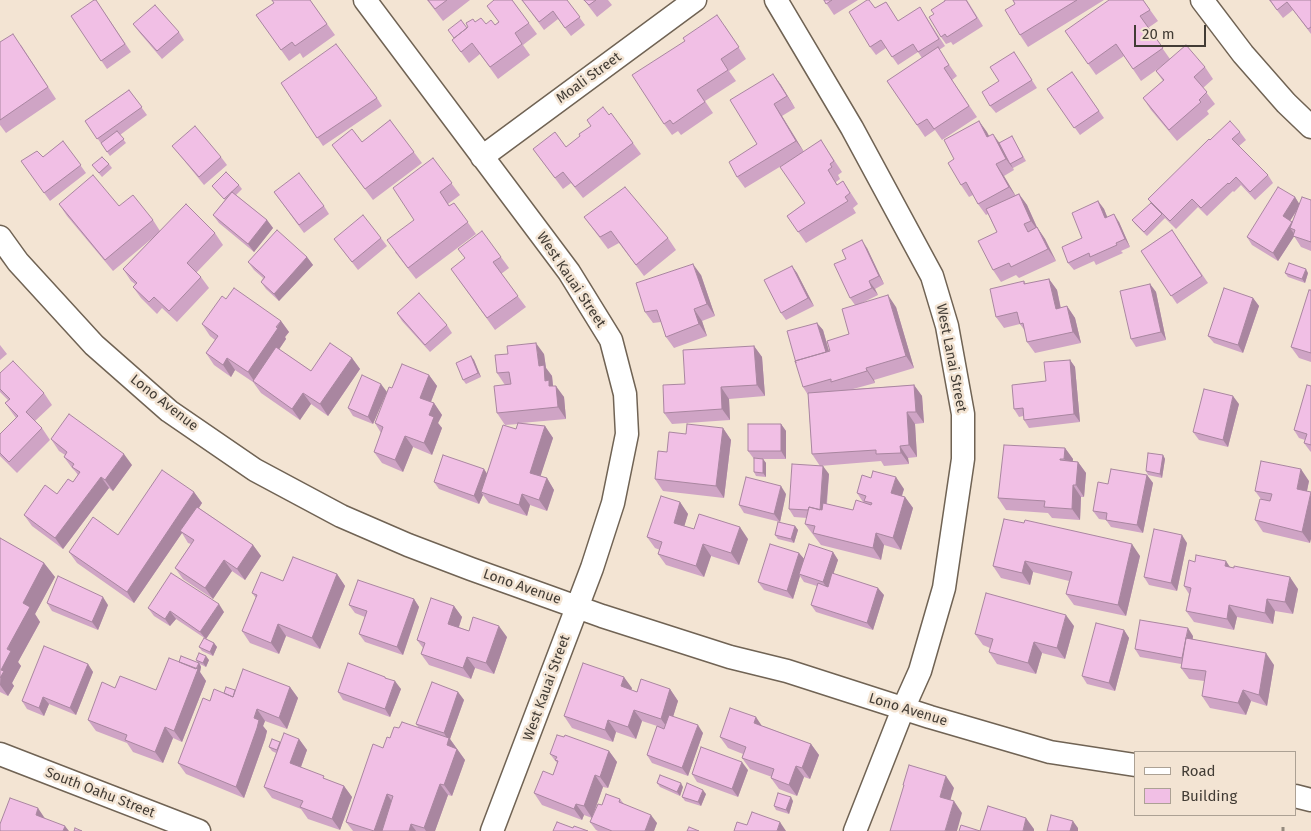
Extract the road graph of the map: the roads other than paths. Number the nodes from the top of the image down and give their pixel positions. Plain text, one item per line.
1 (366, 0) edge
2 (695, 0) edge
3 (776, 0) edge
4 (1202, 0) edge
5 (1311, 127) edge
6 (482, 156) junction
7 (0, 237) edge
8 (577, 606) junction
9 (904, 708) junction
10 (0, 754) edge
11 (1134, 765) edge
12 (1296, 796) edge
13 (1311, 800) edge
14 (199, 831) edge
15 (492, 831) edge
16 (856, 831) edge

1 - 6 street, West Kauai Street
2 - 6 street, Moali Street
3 - 9 street, West Lanai Street
4 - 5 street
6 - 8 street, West Kauai Street
7 - 8 street, Lono Avenue
8 - 9 street, Lono Avenue
8 - 15 street, West Kauai Street
9 - 11 street, Lono Avenue
9 - 16 street, West Lanai Street
10 - 14 street, South Oahu Street
12 - 13 street

